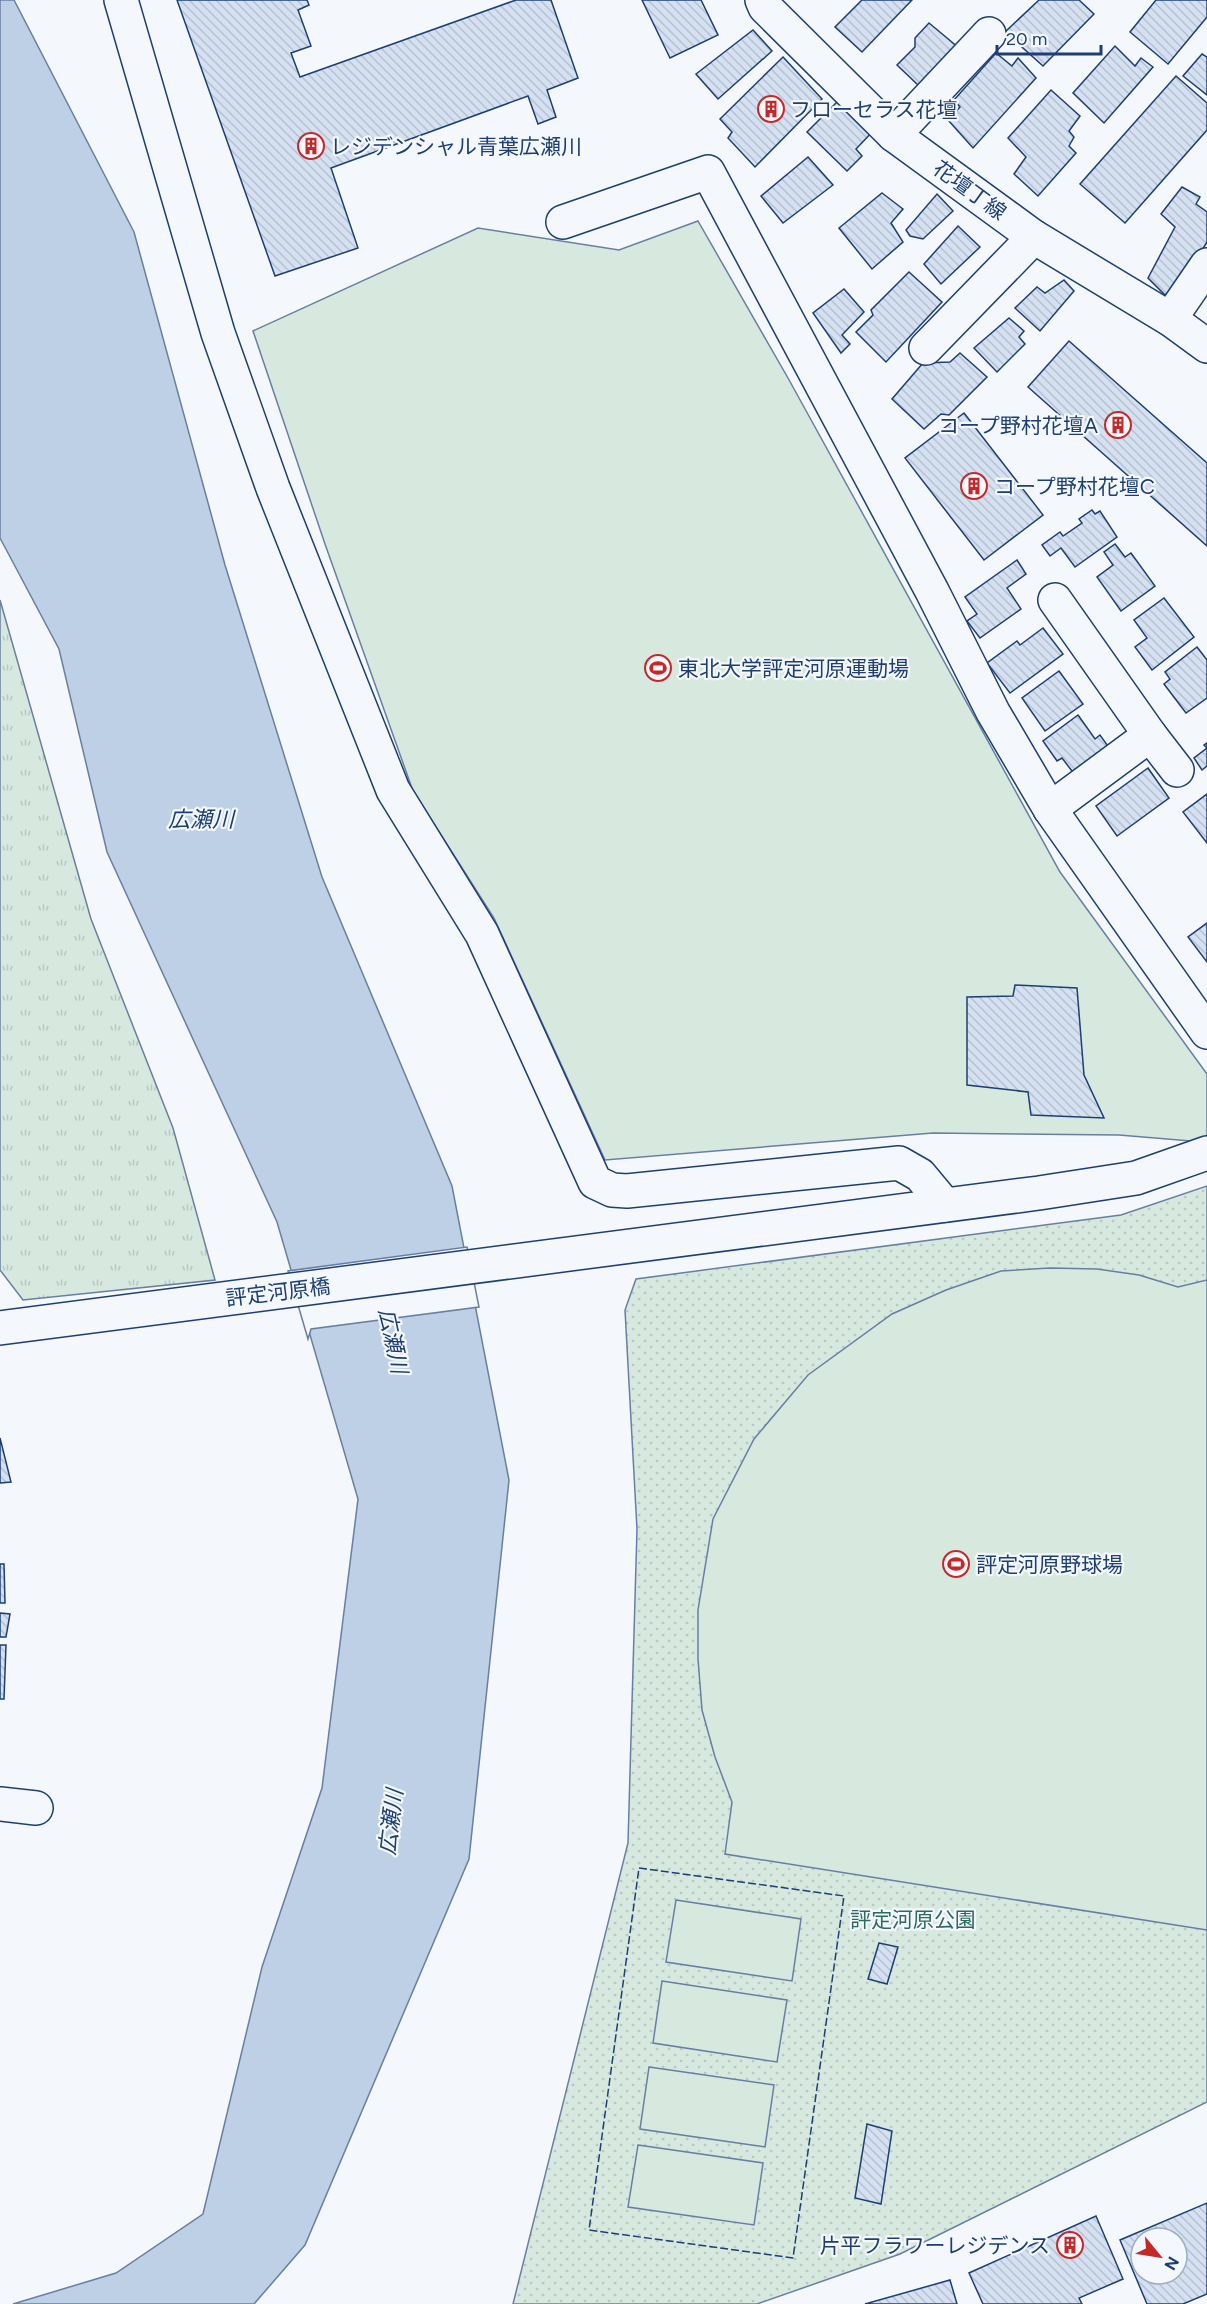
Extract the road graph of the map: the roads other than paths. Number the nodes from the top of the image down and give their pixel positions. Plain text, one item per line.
1 (121, 0) edge
2 (762, 0) edge
3 (989, 34) dead end
4 (894, 135) junction
5 (563, 222) dead end
6 (1034, 237) junction
7 (1207, 265) edge
8 (1170, 319) junction
9 (1207, 346) edge
10 (926, 348) dead end
11 (1055, 600) dead end
12 (1150, 735) junction
13 (1176, 770) dead end
14 (1050, 809) junction
15 (1207, 1032) edge
16 (1207, 1153) edge
17 (945, 1205) junction
18 (0, 1328) edge
19 (0, 1804) edge
20 (36, 1808) dead end

1 - 17 street
2 - 4 street, 花壇丁線
3 - 4 street
4 - 6 street, 花壇丁線
5 - 14 street
6 - 8 street, 花壇丁線
6 - 10 street
7 - 8 street
8 - 9 street, 花壇丁線
11 - 12 street
12 - 13 street
12 - 14 street
14 - 15 street
16 - 17 street, 評定河原橋
17 - 18 street, 評定河原橋
19 - 20 street

